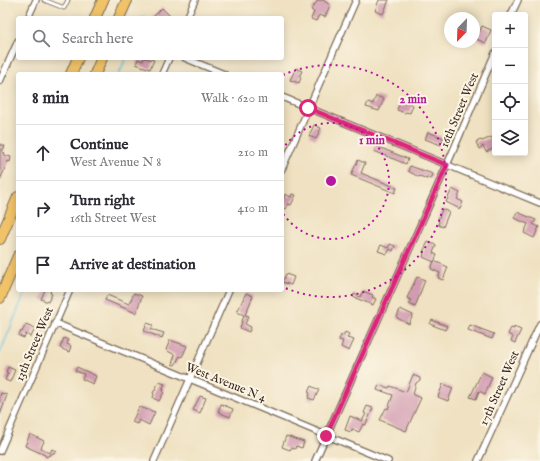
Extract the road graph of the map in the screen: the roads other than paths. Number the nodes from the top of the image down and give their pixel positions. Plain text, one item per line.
1 (36, 0) edge
2 (44, 0) edge
3 (68, 0) edge
4 (103, 0) edge
5 (127, 0) edge
6 (195, 0) edge
7 (356, 0) edge
8 (518, 0) edge
9 (512, 12) edge
10 (29, 16) edge
11 (97, 16) edge
12 (120, 16) edge
13 (188, 16) edge
14 (16, 45) edge
15 (77, 60) edge
16 (101, 60) edge
17 (168, 60) edge
18 (190, 60) edge
19 (492, 60) edge
20 (72, 72) edge
21 (96, 72) edge
22 (163, 72) edge
23 (219, 72) edge
24 (0, 81) edge
25 (284, 98) edge
26 (308, 108) junction
27 (284, 164) edge
28 (447, 165) junction
29 (16, 202) edge
30 (540, 203) edge
31 (0, 239) edge
32 (16, 261) edge
33 (69, 292) edge
34 (228, 292) edge
35 (0, 298) edge
36 (55, 323) junction
37 (540, 324) edge
38 (190, 379) junction
39 (326, 436) junction
40 (0, 451) edge
41 (154, 461) edge
42 (315, 461) edge
43 (388, 461) edge
44 (478, 461) edge

1 - 10 street
2 - 3 lane
4 - 11 highway
5 - 12 highway
6 - 13 street
7 - 26 street
8 - 9 street
14 - 24 street
15 - 20 highway
16 - 21 highway
17 - 22 street
18 - 23 street
19 - 28 street, 16th Street West
25 - 26 street
26 - 27 street
26 - 28 street
28 - 30 street
28 - 39 street, 16th Street West
29 - 31 highway
32 - 35 highway
33 - 36 street, 13th Street West
34 - 38 street
36 - 38 street, West Avenue N 4
36 - 40 street, 13th Street West
37 - 44 street, 17th Street West
38 - 39 street, West Avenue N 4
38 - 41 street
39 - 42 street, 16th Street West
39 - 43 street, West Avenue N 4

